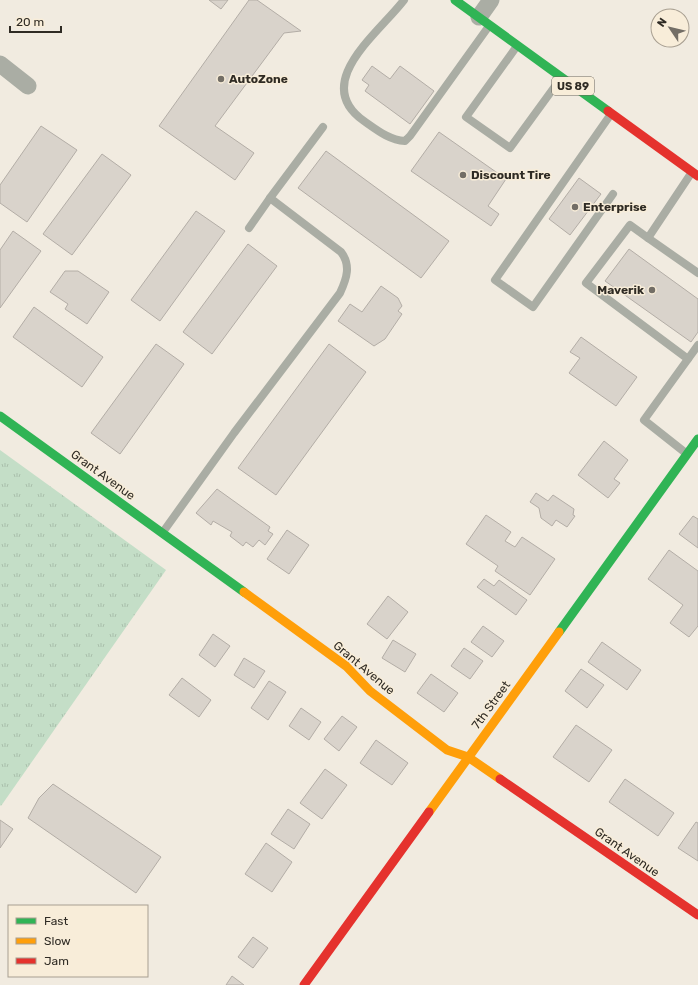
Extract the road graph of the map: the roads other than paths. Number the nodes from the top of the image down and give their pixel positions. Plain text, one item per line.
1 (404, 0) edge
2 (455, 0) edge
3 (491, 0) edge
4 (484, 21) junction
5 (518, 45) junction
6 (0, 64) edge
7 (561, 77) junction
8 (28, 86) dead end
9 (611, 114) junction
10 (322, 127) dead end
11 (695, 174) edge
12 (613, 194) dead end
13 (270, 198) junction
14 (249, 228) dead end
15 (648, 238) junction
16 (698, 273) edge
17 (698, 346) edge
18 (688, 359) junction
19 (0, 416) edge
20 (698, 439) edge
21 (687, 454) junction
22 (163, 532) junction
23 (468, 757) junction
24 (698, 915) edge
25 (304, 985) edge

1 - 4 lane
2 - 4 street, US 89
3 - 4 street
4 - 5 street, US 89
5 - 7 street, US 89
5 - 7 lane
6 - 8 street
7 - 9 street, US 89
9 - 11 street, US 89
9 - 12 lane
10 - 13 lane
11 - 15 lane
13 - 14 lane
13 - 22 lane
15 - 16 lane
15 - 18 lane
17 - 18 lane
18 - 21 lane
19 - 22 street, Grant Avenue
20 - 21 street, 7th Street
21 - 23 street, 7th Street
22 - 23 street, Grant Avenue
23 - 24 street, Grant Avenue
23 - 25 street, 7th Street

